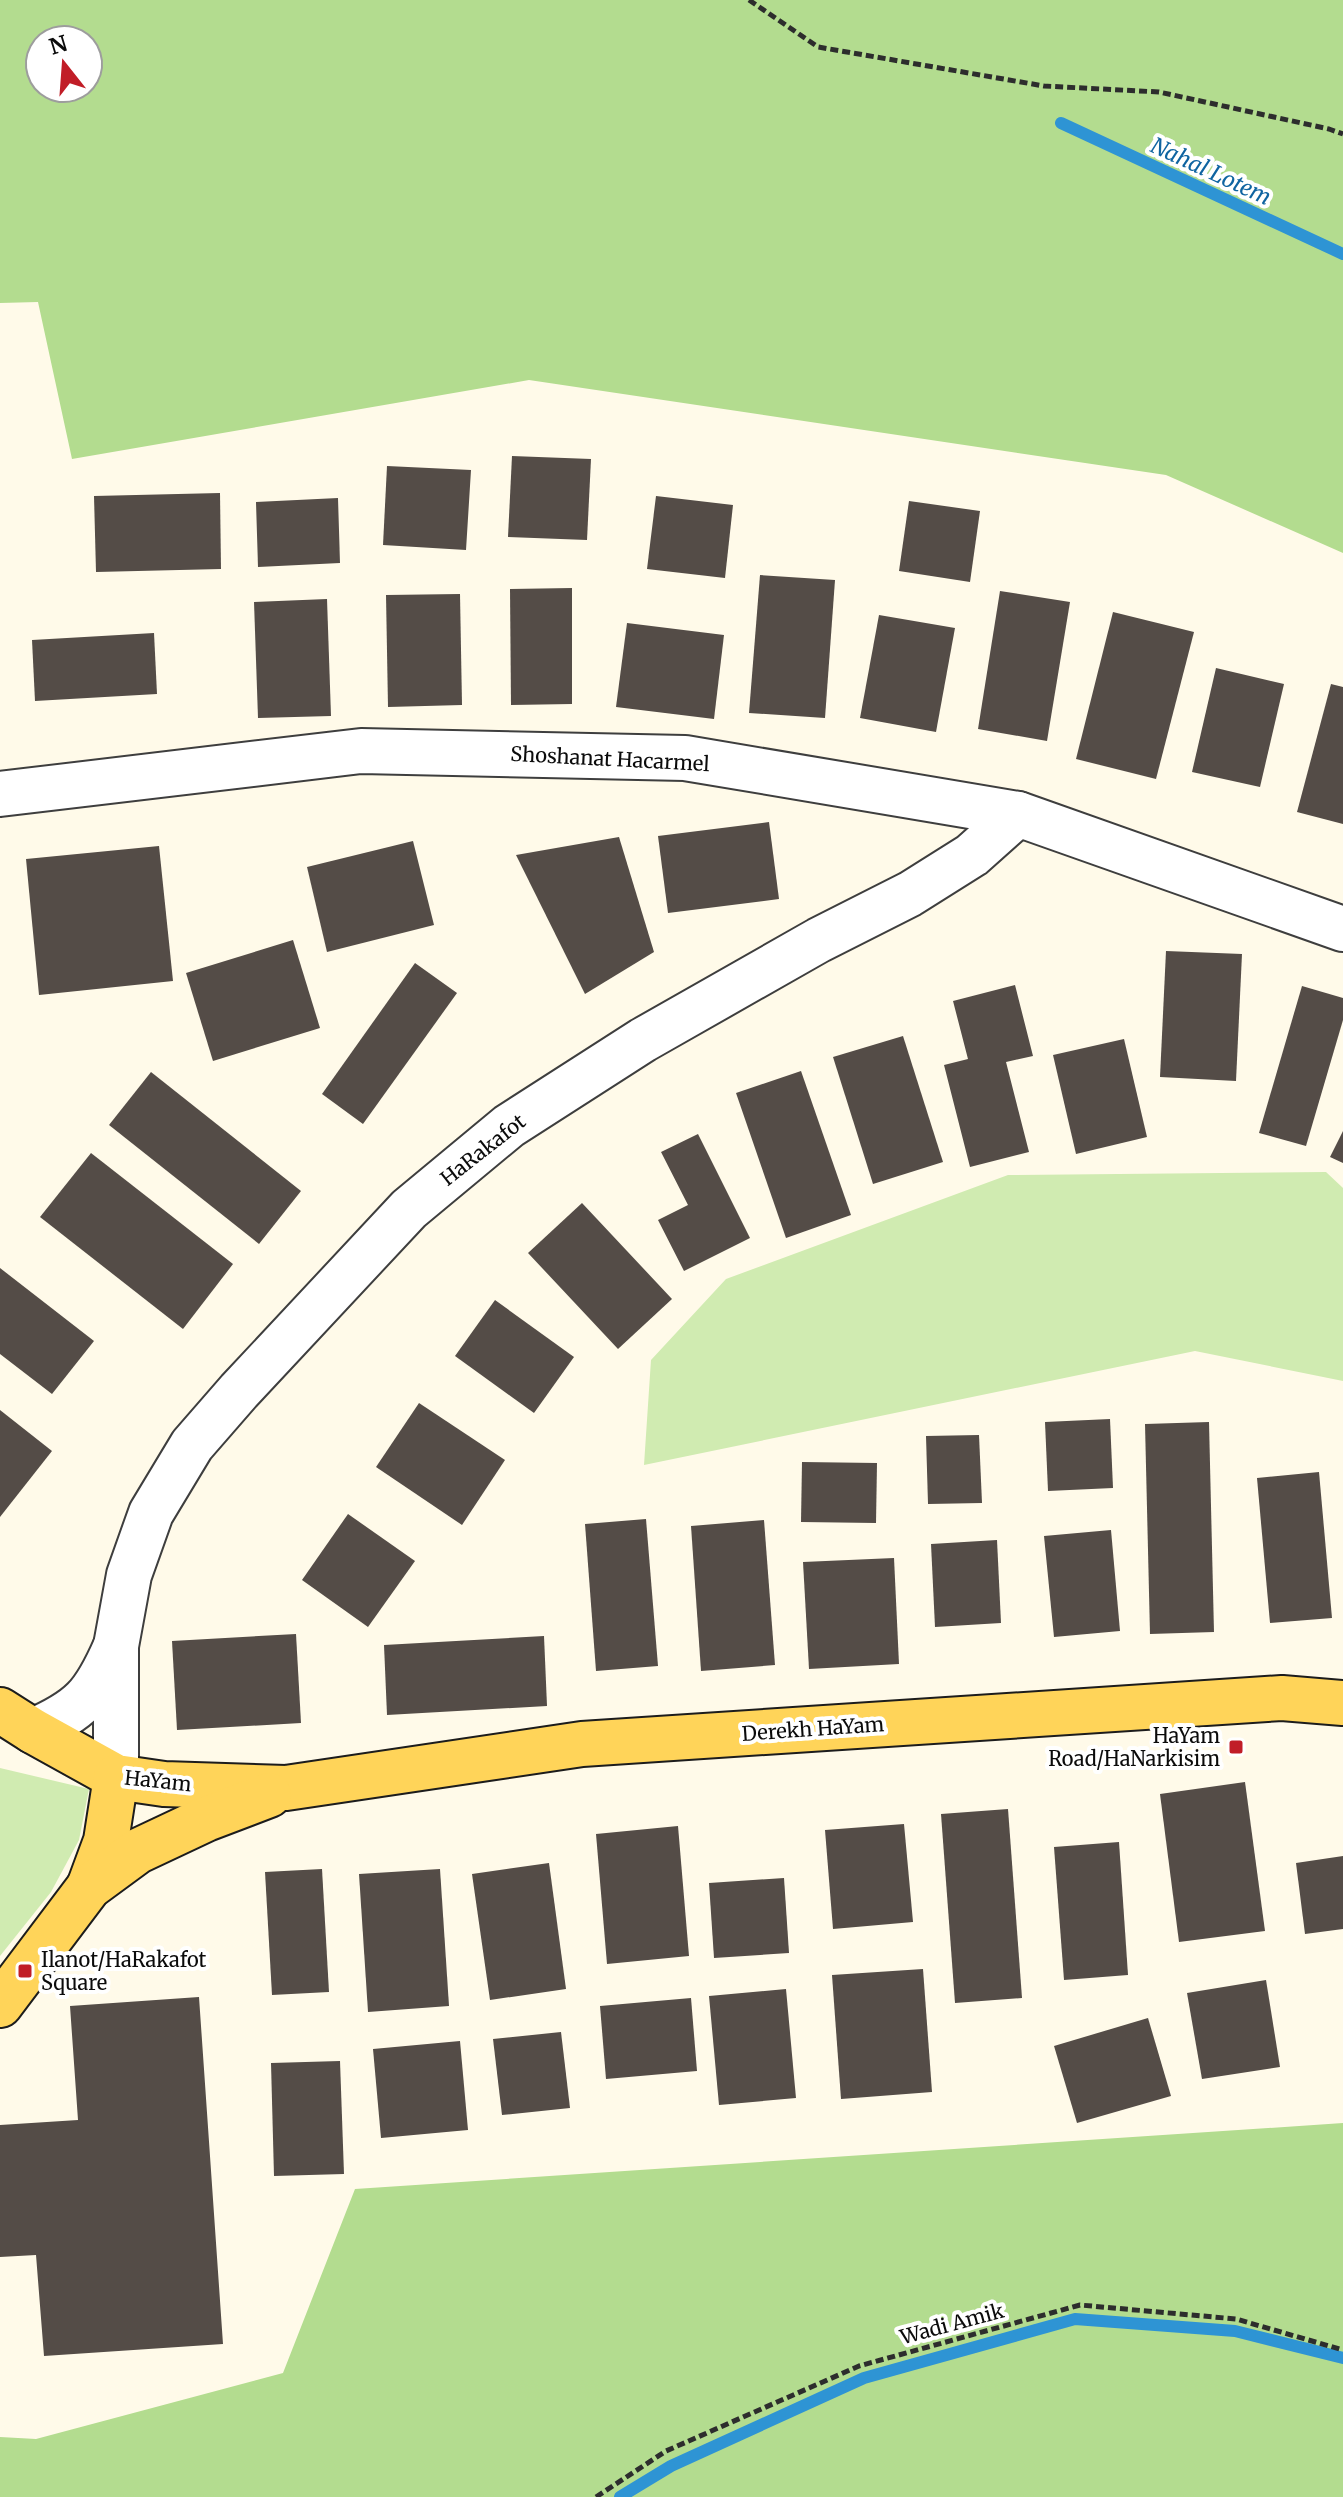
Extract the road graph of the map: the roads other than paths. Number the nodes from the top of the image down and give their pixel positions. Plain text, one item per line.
1 (0, 794) edge
2 (1018, 814) junction
3 (1343, 929) edge
4 (116, 1646) junction
5 (1343, 1703) edge
6 (17, 1721) edge
7 (116, 1777) junction
8 (286, 1788) junction
9 (89, 1887) junction
10 (0, 2005) edge

1 - 2 street, Shoshanat Hacarmel
2 - 3 street, Shoshanat Hacarmel
2 - 4 street, HaRakafot
4 - 6 street, HaRakafot
4 - 7 street, HaRakafot
5 - 8 main road, Derekh HaYam
6 - 7 main road, HaYam
7 - 8 main road, HaYam
7 - 9 main road
8 - 9 main road
9 - 10 main road

